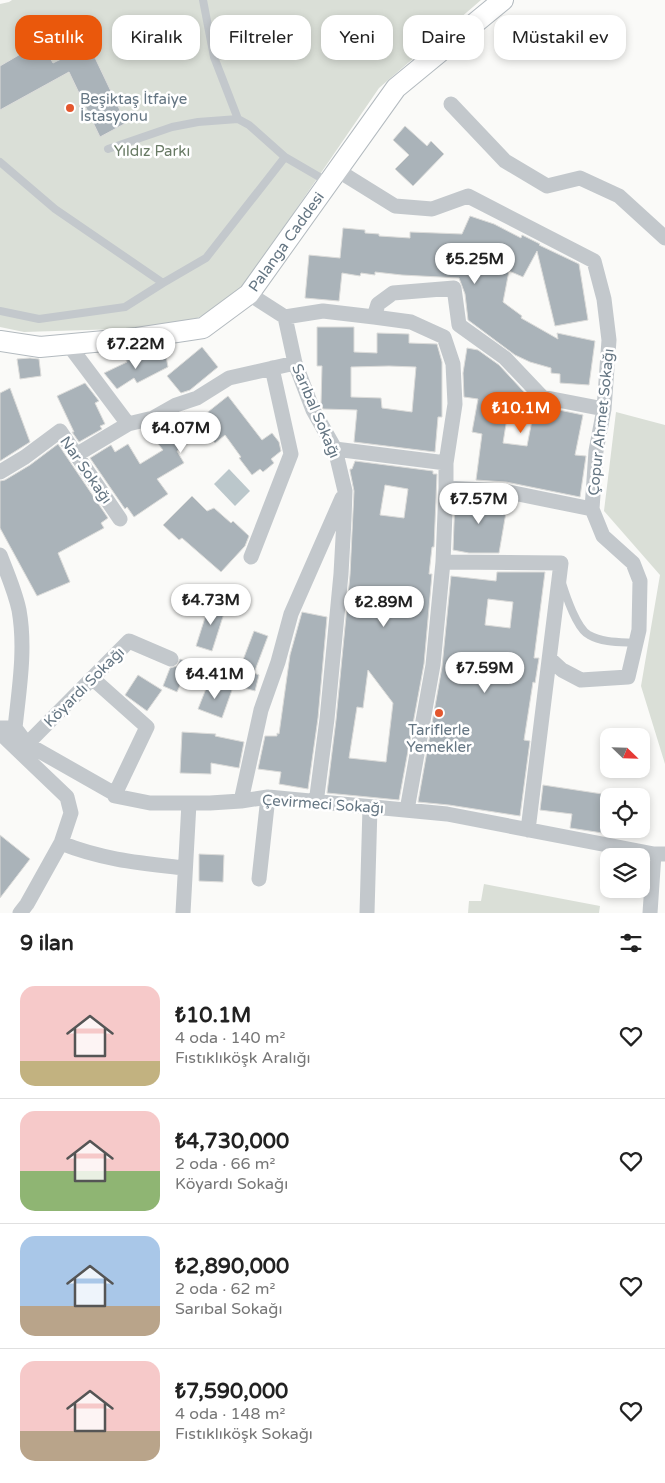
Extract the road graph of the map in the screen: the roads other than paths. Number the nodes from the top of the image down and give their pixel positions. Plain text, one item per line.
1 (203, 0) edge
2 (503, 0) edge
3 (451, 104) dead end
4 (238, 120) junction
5 (108, 149) dead end
6 (285, 157) junction
7 (0, 162) edge
8 (333, 176) junction
9 (665, 238) edge
10 (163, 283) junction
11 (249, 294) junction
12 (0, 311) edge
13 (285, 317) junction
14 (374, 317) junction
15 (0, 341) edge
16 (68, 344) junction
17 (295, 363) junction
18 (272, 368) junction
19 (604, 409) junction
20 (128, 424) junction
21 (336, 449) junction
22 (76, 455) junction
23 (446, 464) junction
24 (0, 472) edge
25 (446, 488) junction
26 (345, 491) junction
27 (592, 509) junction
28 (120, 519) dead end
29 (0, 556) edge
30 (251, 557) dead end
31 (443, 562) junction
32 (560, 570) junction
33 (636, 643) junction
34 (171, 659) dead end
35 (550, 659) junction
36 (92, 678) junction
37 (8, 728) edge
38 (0, 733) edge
39 (27, 744) junction
40 (115, 794) junction
41 (268, 797) junction
42 (241, 801) junction
43 (190, 803) junction
44 (316, 803) junction
45 (370, 807) junction
46 (407, 810) junction
47 (528, 830) junction
48 (61, 844) junction
49 (659, 854) edge
50 (185, 868) junction
51 (259, 879) dead end
52 (20, 913) edge
53 (183, 913) edge
54 (367, 913) edge
55 (650, 913) edge

1 - 4 lane
2 - 8 main road, Palanga Caddesi
3 - 9 street
4 - 5 lane
4 - 6 lane
6 - 8 lane
6 - 10 lane
7 - 10 lane
8 - 11 main road, Palanga Caddesi
8 - 19 street, Çopur Ahmet Sokağı
10 - 12 lane
11 - 13 street
11 - 16 main road, Palanga Caddesi
13 - 14 street
13 - 17 street, Sarıbal Sokağı
14 - 19 street
14 - 23 street
15 - 16 main road, Palanga Caddesi
16 - 20 street
17 - 18 street
17 - 21 street, Sarıbal Sokağı
18 - 20 street
18 - 30 street
19 - 27 street, Çopur Ahmet Sokağı
20 - 22 street
21 - 23 street
21 - 26 street, Sarıbal Sokağı
22 - 24 street, Nar Sokağı
22 - 28 street, Nar Sokağı
23 - 25 street
25 - 27 street
25 - 31 street
26 - 42 street
26 - 44 street, Sarıbal Sokağı
27 - 33 street, Çopur Ahmet Sokağı
29 - 37 street
31 - 32 street
31 - 46 street
32 - 33 lane
32 - 35 street
33 - 35 street, Çopur Ahmet Sokağı
34 - 36 street, Köyardı Sokağı
35 - 47 street
36 - 39 street, Köyardı Sokağı
36 - 40 street
37 - 39 street, Çevirmeci Sokağı
38 - 48 street
39 - 40 street, Çevirmeci Sokağı
40 - 43 street, Çevirmeci Sokağı
41 - 42 street, Çevirmeci Sokağı
41 - 44 street, Çevirmeci Sokağı
41 - 51 street
42 - 43 street, Çevirmeci Sokağı
43 - 50 street
44 - 45 street, Çevirmeci Sokağı
45 - 46 street, Çevirmeci Sokağı
45 - 54 street
46 - 47 street, Çevirmeci Sokağı
47 - 49 street, Çevirmeci Sokağı
48 - 50 street
48 - 52 street
49 - 55 street
50 - 53 street

